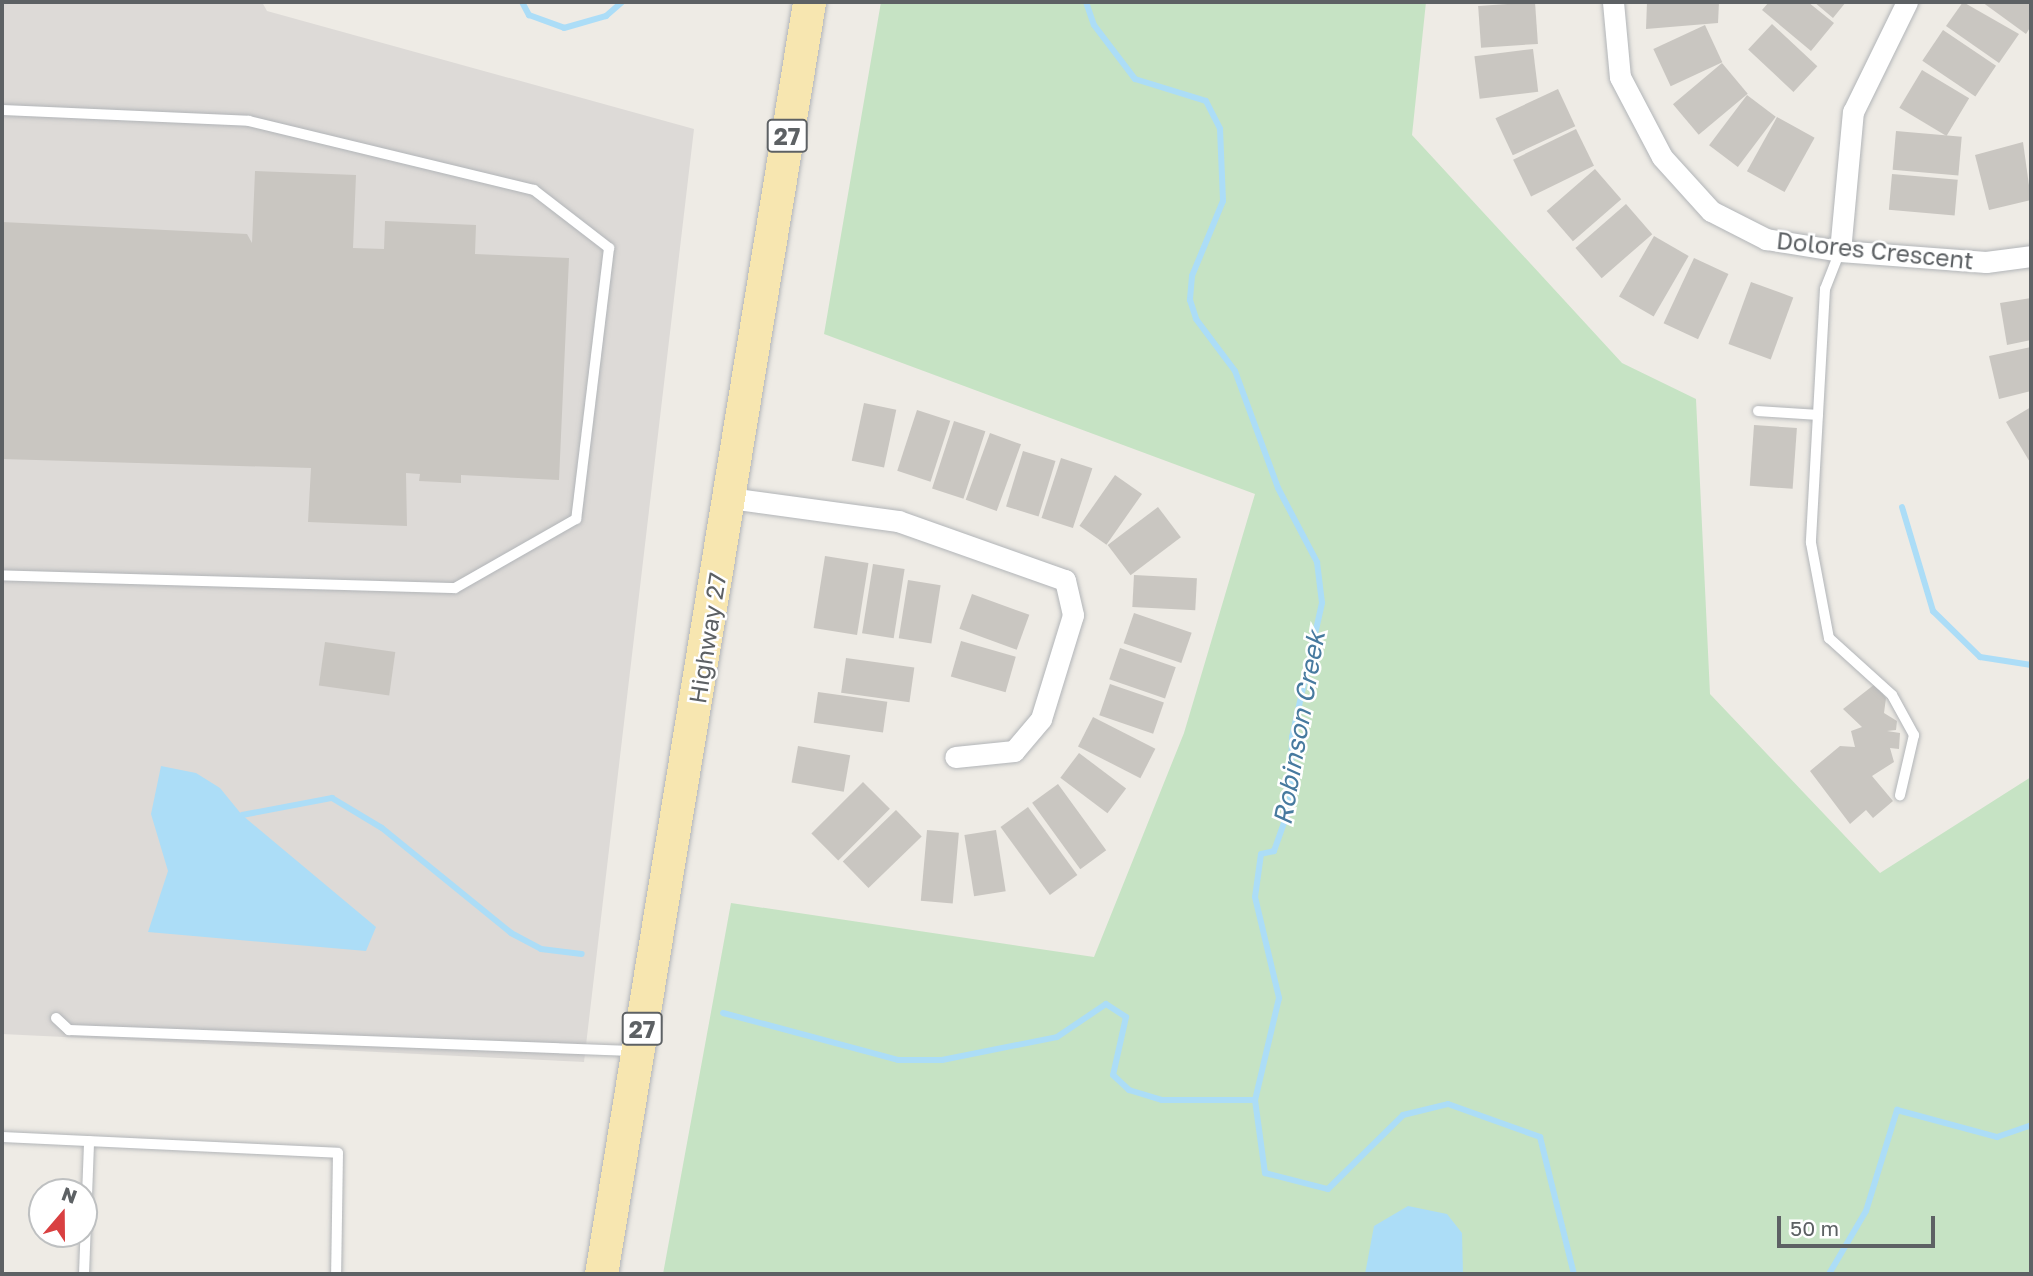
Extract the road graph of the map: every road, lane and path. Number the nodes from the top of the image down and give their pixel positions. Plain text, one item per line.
1 (809, 2) edge
2 (1613, 2) edge
3 (1907, 2) edge
4 (2, 110) edge
5 (1840, 251) junction
6 (2031, 256) edge
7 (1758, 411) dead end
8 (1818, 415) junction
9 (730, 498) junction
10 (2, 575) edge
11 (955, 757) dead end
12 (1900, 795) dead end
13 (56, 1018) dead end
14 (638, 1052) junction
15 (2, 1137) edge
16 (89, 1141) junction
17 (84, 1274) edge
18 (336, 1274) edge
19 (601, 1274) edge

1 - 9 main road, Highway 27 / 27
2 - 5 street, Dolores Crescent
3 - 5 street
4 - 10 lane
5 - 6 street, Dolores Crescent
5 - 8 lane
7 - 8 lane
8 - 12 lane
9 - 11 street
9 - 14 main road, Highway 27 / 27
13 - 14 lane
14 - 19 main road, Highway 27 / 27
15 - 16 lane
16 - 17 lane
16 - 18 lane

